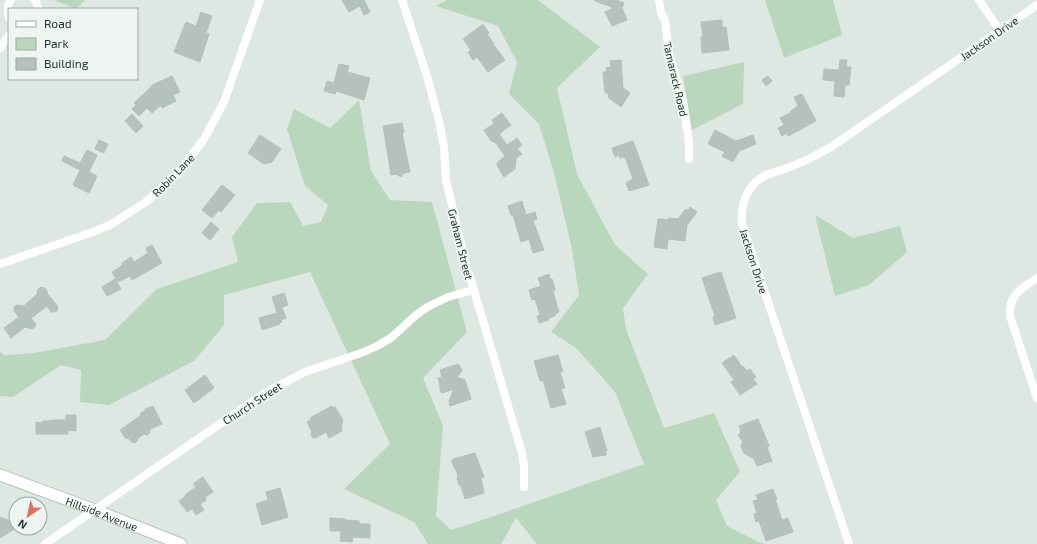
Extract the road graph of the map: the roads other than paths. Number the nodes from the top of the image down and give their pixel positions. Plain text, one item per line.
1 (12, 0) edge
2 (260, 0) edge
3 (402, 0) edge
4 (659, 0) edge
5 (979, 0) edge
6 (1037, 5) edge
7 (8, 15) edge
8 (1000, 31) junction
9 (8, 36) edge
10 (0, 48) edge
11 (689, 159) dead end
12 (0, 264) edge
13 (1037, 278) edge
14 (473, 290) junction
15 (1037, 398) edge
16 (0, 475) edge
17 (524, 487) dead end
18 (95, 510) junction
19 (45, 544) edge
20 (181, 544) edge
21 (849, 544) edge

1 - 7 street
2 - 12 street, Robin Lane
3 - 14 street, Graham Street
4 - 11 street, Tamarack Road
5 - 8 street
6 - 8 street, Jackson Drive
8 - 21 street, Jackson Drive
9 - 10 street
13 - 15 street
14 - 17 street, Graham Street
14 - 18 street, Church Street
16 - 18 main road, Hillside Avenue
18 - 19 street, Church Street
18 - 20 main road, Hillside Avenue

